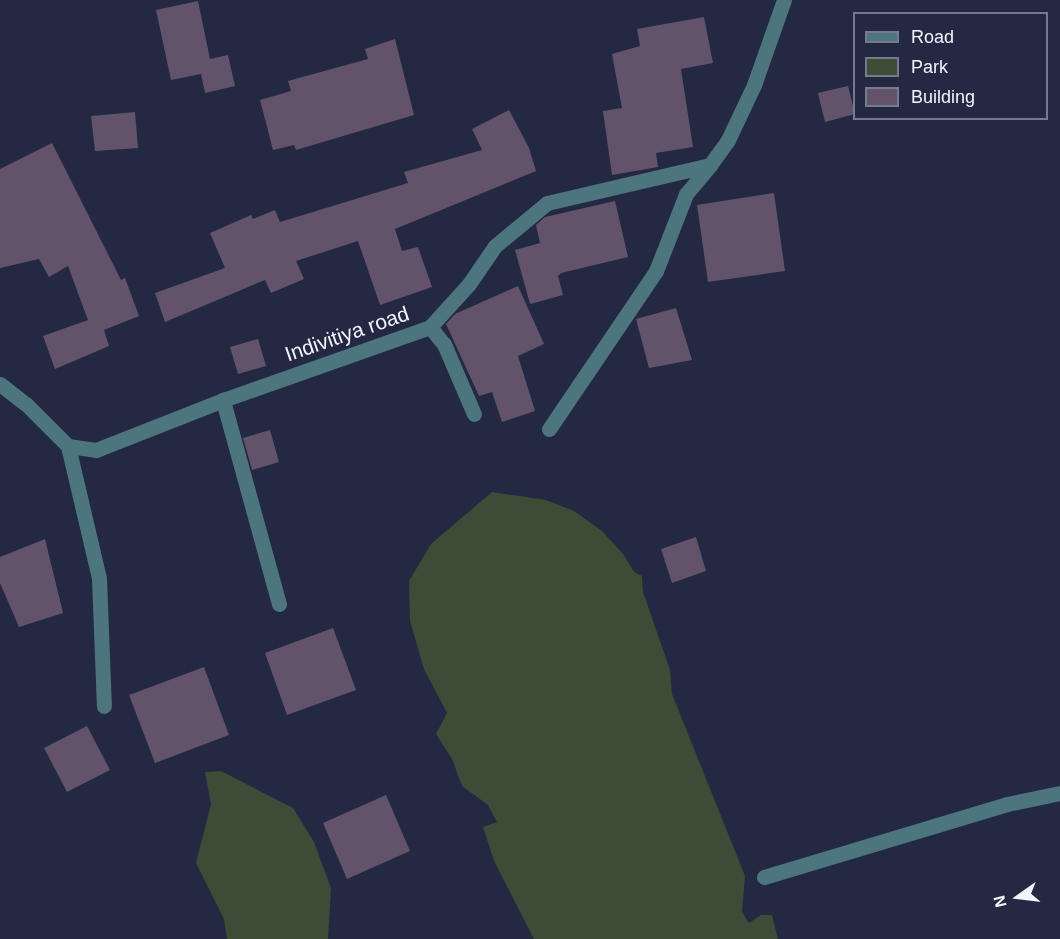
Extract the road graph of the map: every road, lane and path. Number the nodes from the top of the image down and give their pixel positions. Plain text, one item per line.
1 (784, 0) edge
2 (710, 165) junction
3 (430, 327) junction
4 (0, 384) edge
5 (223, 400) junction
6 (474, 414) dead end
7 (549, 429) dead end
8 (68, 446) junction
9 (279, 604) dead end
10 (104, 706) dead end
11 (1060, 793) edge
12 (764, 877) dead end

1 - 2 street
2 - 3 street, Indivitiya road
2 - 7 street
3 - 5 street, Indivitiya road
3 - 6 street
4 - 8 street
5 - 8 street, Indivitiya road
5 - 9 street
8 - 10 street
11 - 12 street

